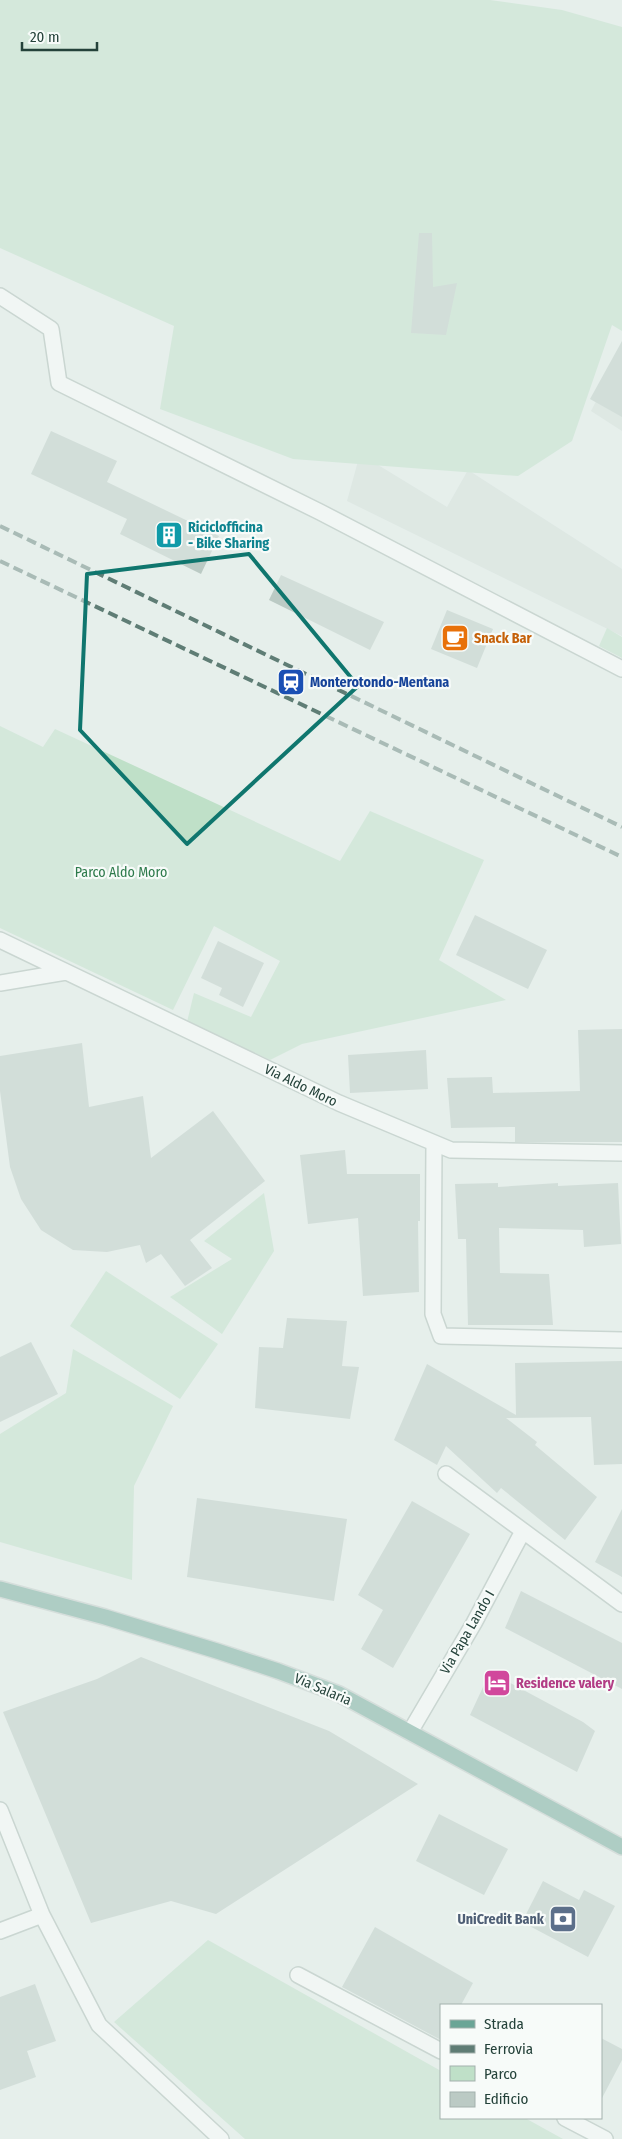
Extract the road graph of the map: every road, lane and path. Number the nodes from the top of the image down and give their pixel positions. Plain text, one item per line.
1 (0, 296) edge
2 (622, 669) edge
3 (0, 940) edge
4 (66, 972) junction
5 (0, 983) edge
6 (434, 1144) junction
7 (622, 1153) edge
8 (622, 1340) edge
9 (446, 1474) dead end
10 (524, 1531) junction
11 (0, 1590) edge
12 (622, 1604) edge
13 (410, 1732) junction
14 (0, 1810) edge
15 (622, 1847) edge
16 (42, 1915) junction
17 (0, 1931) edge
18 (298, 1975) dead end
19 (440, 2050) edge
20 (567, 2119) edge
21 (221, 2139) edge
22 (605, 2139) edge

1 - 2 street
3 - 4 street, Via Aldo Moro
4 - 5 street
4 - 6 street, Via Aldo Moro
6 - 7 street, Via Aldo Moro
6 - 8 street
9 - 10 street
10 - 12 street
10 - 13 street, Via Papa Lando I
11 - 13 main road, Via Salaria
13 - 15 main road, Via Salaria
14 - 16 street
16 - 17 street
16 - 21 street
18 - 19 street
20 - 22 street

